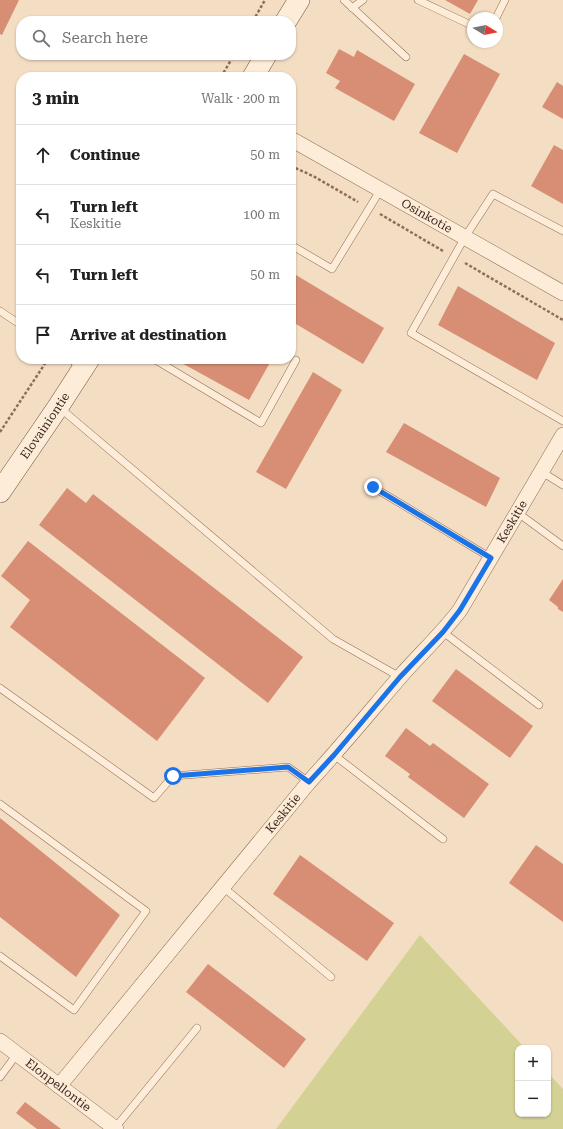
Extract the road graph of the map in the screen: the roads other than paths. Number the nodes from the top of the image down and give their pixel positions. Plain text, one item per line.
1 (299, 0) edge
2 (344, 0) edge
3 (363, 0) edge
4 (418, 0) edge
5 (506, 0) edge
6 (352, 8) junction
7 (499, 12) edge
8 (289, 16) edge
9 (467, 23) edge
10 (406, 57) dead end
11 (263, 60) edge
12 (256, 72) edge
13 (296, 142) edge
14 (381, 189) junction
15 (563, 231) edge
16 (465, 237) junction
17 (296, 248) edge
18 (563, 293) edge
19 (0, 311) edge
20 (16, 322) edge
21 (79, 364) edge
22 (162, 364) edge
23 (294, 364) edge
24 (58, 407) junction
25 (563, 421) edge
26 (563, 435) edge
27 (542, 472) junction
28 (563, 485) edge
29 (373, 487) dead end
30 (0, 492) edge
31 (518, 513) junction
32 (563, 546) edge
33 (491, 558) junction
34 (443, 632) junction
35 (400, 677) junction
36 (0, 688) edge
37 (539, 705) dead end
38 (334, 755) junction
39 (309, 782) junction
40 (0, 804) edge
41 (443, 839) dead end
42 (223, 887) junction
43 (0, 956) edge
44 (331, 977) dead end
45 (197, 1028) dead end
46 (0, 1040) edge
47 (17, 1054) junction
48 (0, 1077) edge
49 (59, 1086) junction
50 (116, 1129) edge

1 - 8 main road
2 - 6 lane
3 - 6 lane
4 - 9 lane
5 - 7 lane
6 - 10 lane
11 - 12 main road
13 - 14 street, Osinkotie
14 - 16 street, Osinkotie
14 - 17 lane
15 - 16 lane
16 - 18 street, Osinkotie
16 - 25 lane
19 - 20 lane
21 - 24 main road, Elovainiontie
22 - 23 lane
24 - 30 main road, Elovainiontie
24 - 35 lane
26 - 27 street, Keskitie
27 - 28 lane
27 - 31 street, Keskitie
29 - 33 lane
31 - 32 lane
31 - 33 street, Keskitie
33 - 34 street, Keskitie
34 - 35 street, Keskitie
34 - 37 lane
35 - 38 street, Keskitie
36 - 39 lane
38 - 39 street, Keskitie
38 - 41 lane
39 - 42 street, Keskitie
40 - 43 lane
42 - 44 lane
42 - 49 street, Keskitie
45 - 50 lane
46 - 47 street, Elonpellontie
47 - 48 lane
47 - 49 street, Elonpellontie
49 - 50 street, Elonpellontie

